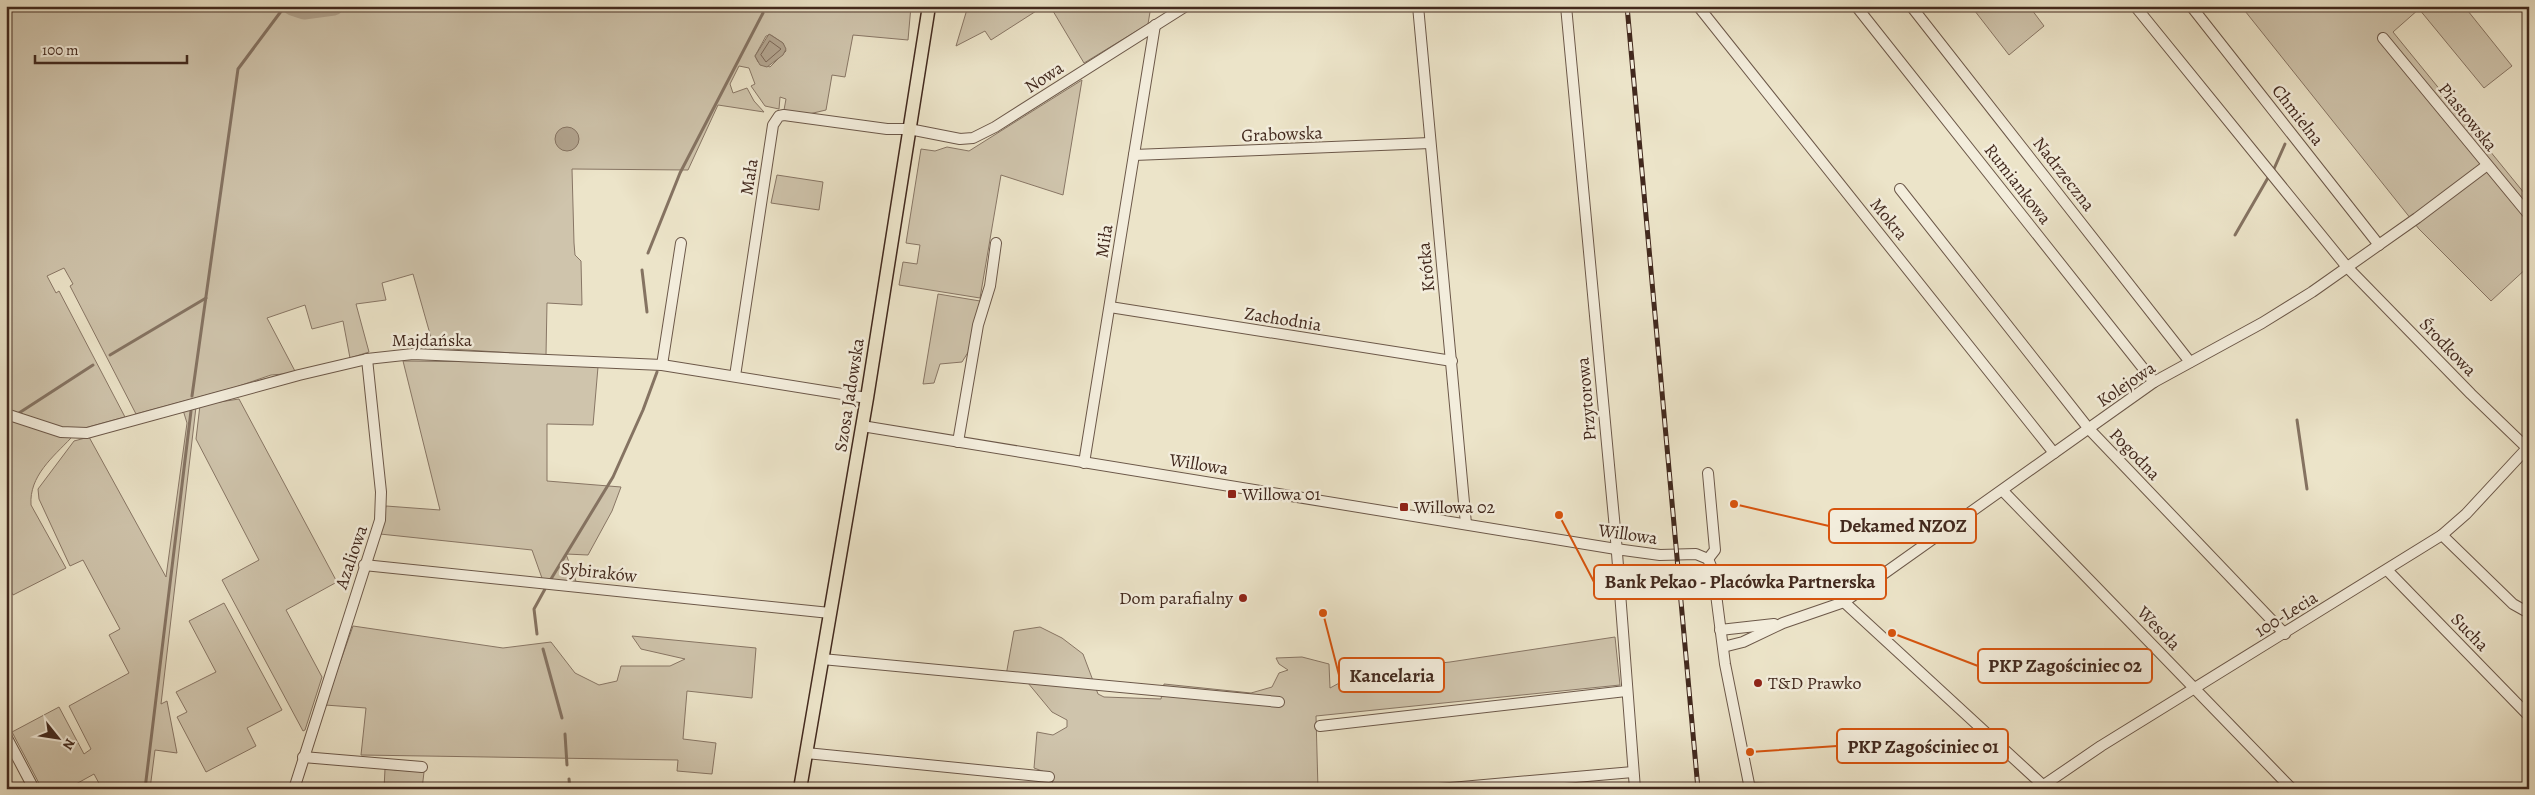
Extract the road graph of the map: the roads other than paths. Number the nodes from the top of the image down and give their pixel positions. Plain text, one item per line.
1 (929, 6) edge
2 (1186, 6) edge
3 (1418, 6) edge
4 (1566, 6) edge
5 (1698, 6) edge
6 (1856, 6) edge
7 (1911, 6) edge
8 (2135, 6) edge
9 (2190, 6) edge
10 (1155, 25) junction
11 (2383, 38) dead end
12 (909, 129) junction
13 (1430, 143) junction
14 (1134, 155) junction
15 (2486, 166) junction
16 (1900, 190) dead end
17 (2529, 216) edge
18 (681, 243) dead end
19 (996, 243) dead end
20 (2379, 245) junction
21 (2347, 267) junction
22 (1110, 307) junction
23 (367, 359) junction
24 (1452, 361) junction
25 (2190, 362) junction
26 (662, 365) junction
27 (735, 376) junction
28 (2154, 382) junction
29 (867, 398) junction
30 (6, 414) edge
31 (862, 426) junction
32 (2089, 429) junction
33 (958, 442) junction
34 (2528, 447) edge
35 (2054, 453) junction
36 (1084, 463) junction
37 (1708, 473) dead end
38 (2002, 491) junction
39 (1466, 524) junction
40 (2442, 536) junction
41 (1616, 550) junction
42 (1708, 559) junction
43 (364, 565) junction
44 (2388, 571) junction
45 (1844, 602) junction
46 (830, 613) junction
47 (2529, 613) edge
48 (1783, 623) junction
49 (1720, 630) junction
50 (2285, 634) junction
51 (1724, 647) junction
52 (822, 659) junction
53 (2196, 688) junction
54 (1626, 691) junction
55 (1279, 702) dead end
56 (2529, 716) edge
57 (1320, 726) dead end
58 (6, 736) edge
59 (806, 753) junction
60 (302, 757) junction
61 (422, 767) dead end
62 (1633, 772) junction
63 (1049, 777) dead end
64 (1749, 788) edge
65 (2042, 788) edge
66 (34, 789) edge
67 (294, 789) edge
68 (800, 789) edge
69 (1440, 789) edge
70 (1635, 789) edge
71 (1770, 789) edge
72 (2292, 789) edge

1 - 12 main road, Szosa Jadowska
2 - 10 street, Nowa
3 - 13 street, Krótka
4 - 41 street, Przytorowa
5 - 35 street, Mokra
6 - 28 street, Rumiankowa
7 - 25 street, Nadrzeczna
8 - 21 street, Środkowa
9 - 20 street, Chmielna
10 - 12 street, Nowa
10 - 14 street, Miła
11 - 15 street, Piastowska
12 - 27 street, Mała
12 - 29 main road, Szosa Jadowska
13 - 14 street, Grabowska
13 - 24 street, Krótka
14 - 22 street, Miła
15 - 17 street, Piastowska
15 - 20 street, Kolejowa
16 - 32 street, Pogodna
18 - 26 street
19 - 33 street
20 - 21 street, Kolejowa
21 - 25 street, Kolejowa
21 - 34 street, Środkowa
22 - 24 street, Zachodnia
22 - 36 street, Miła
23 - 26 street, Majdańska
23 - 30 street, Majdańska
23 - 43 street, Azaliowa
24 - 39 street, Krótka
25 - 28 street, Kolejowa
26 - 27 street, Majdańska
27 - 29 street, Majdańska
28 - 32 street, Kolejowa
29 - 31 main road, Szosa Jadowska
31 - 33 street, Willowa
31 - 46 main road, Szosa Jadowska
32 - 35 street, Kolejowa
32 - 50 street, Pogodna
33 - 36 street, Willowa
34 - 40 street, 100-Lecia
35 - 38 street, Kolejowa
36 - 39 street, Willowa
37 - 42 street
38 - 45 street, Kolejowa
38 - 53 street, Wesoła
39 - 41 street, Willowa
40 - 44 street, 100-Lecia
40 - 47 street
41 - 42 street, Willowa
41 - 54 street, Przytorowa
42 - 49 street
43 - 46 street, Sybiraków
43 - 60 street, Azaliowa
44 - 50 street, 100-Lecia
44 - 56 street, Sucha
45 - 48 street, Kolejowa
45 - 65 street
46 - 52 main road, Szosa Jadowska
48 - 49 street, Kolejowa
48 - 51 street, Kolejowa
49 - 51 street
50 - 53 street, 100-Lecia
51 - 64 street
52 - 55 street
52 - 59 main road, Szosa Jadowska
53 - 65 street, 100-Lecia
53 - 72 street, Wesoła
54 - 57 street
54 - 62 street, Przytorowa
58 - 66 street
59 - 63 street
59 - 68 main road, Szosa Jadowska
60 - 61 street
60 - 67 street, Azaliowa
62 - 69 street
62 - 70 street, Przytorowa
64 - 71 street

